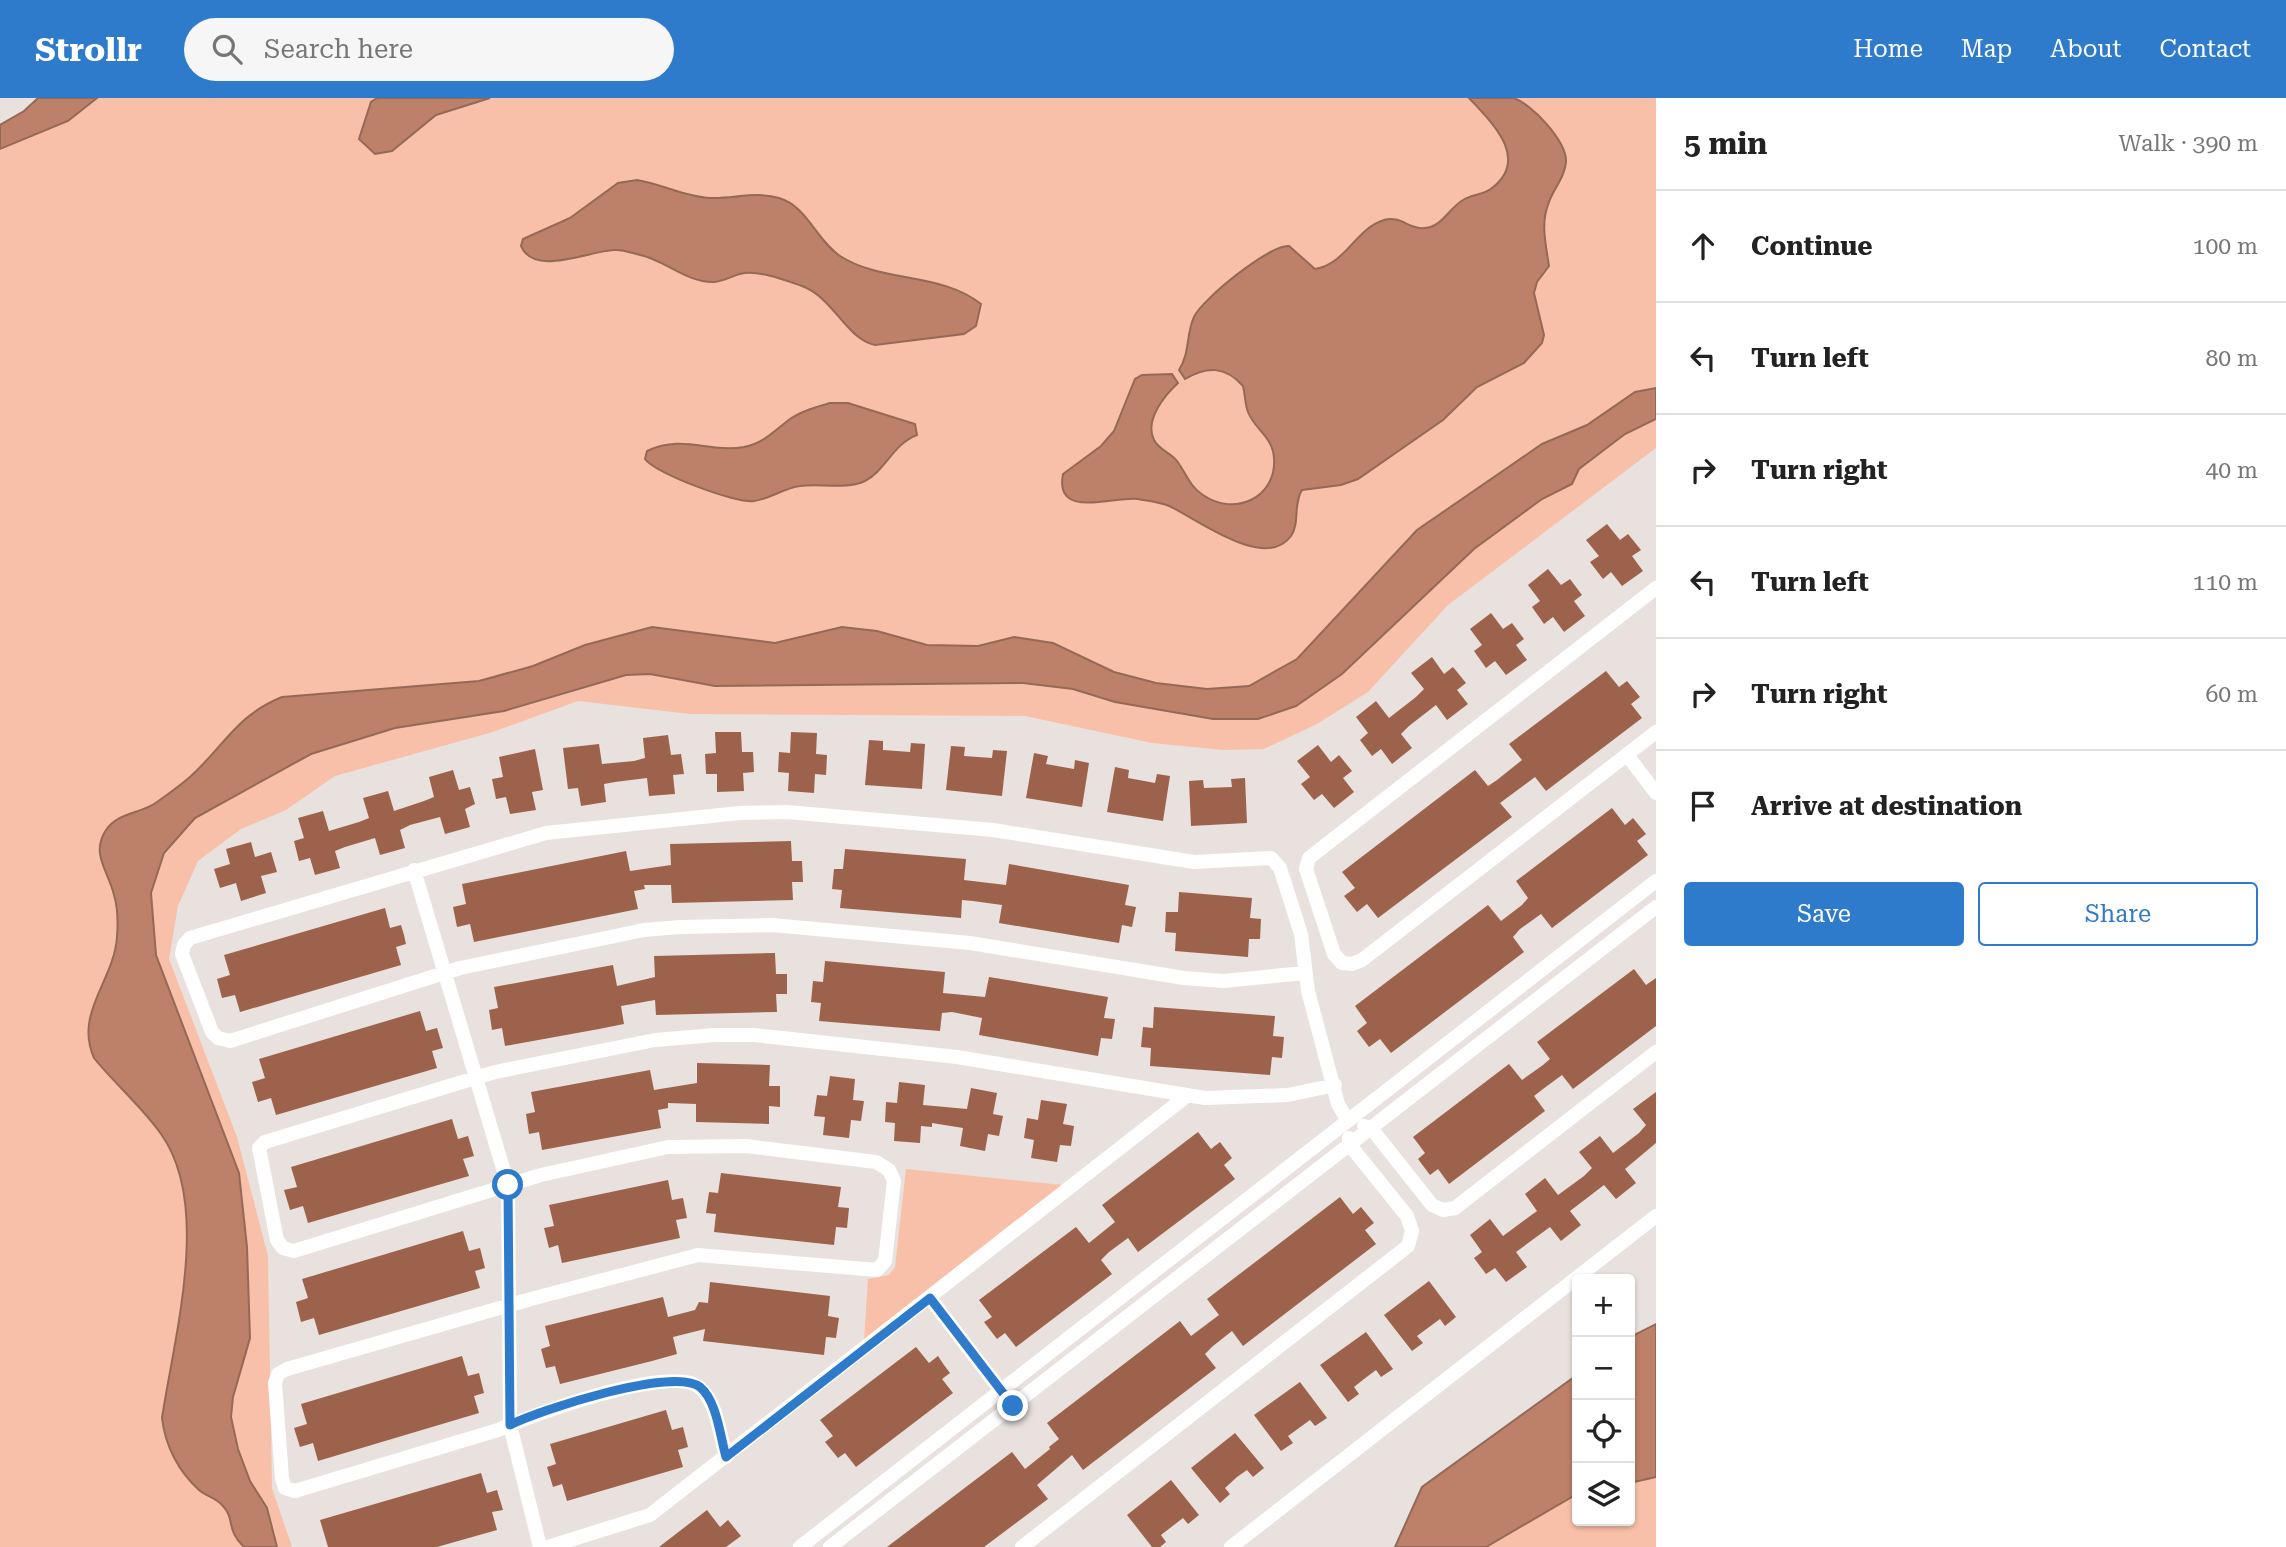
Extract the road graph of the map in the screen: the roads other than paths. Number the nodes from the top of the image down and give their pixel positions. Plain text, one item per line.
1 (1656, 588) edge
2 (1656, 733) edge
3 (1627, 755) junction
4 (1656, 793) edge
5 (414, 870) junction
6 (1656, 881) edge
7 (1656, 907) edge
8 (445, 973) junction
9 (1304, 973) junction
10 (1656, 1052) edge
11 (476, 1078) junction
12 (1335, 1085) junction
13 (1188, 1095) junction
14 (1348, 1121) junction
15 (1371, 1128) junction
16 (1349, 1144) junction
17 (508, 1185) junction
18 (1656, 1216) edge
19 (930, 1298) junction
20 (510, 1304) junction
21 (1001, 1391) junction
22 (1013, 1406) junction
23 (510, 1425) junction
24 (726, 1457) junction
25 (540, 1547) edge
26 (548, 1547) edge
27 (800, 1547) edge
28 (830, 1547) edge
29 (1022, 1547) edge
30 (1231, 1547) edge

1 - 3 street
2 - 3 street
3 - 4 street
5 - 8 street
5 - 8 street
5 - 9 street
6 - 14 street
7 - 15 street
8 - 9 street
8 - 11 street
9 - 12 street
10 - 15 street
11 - 13 street
11 - 17 street
11 - 17 street
12 - 13 street
12 - 14 street
13 - 19 street
14 - 15 street
14 - 16 street
14 - 21 street
15 - 16 street
16 - 22 street
16 - 29 street
17 - 20 street
17 - 20 street
18 - 30 street
19 - 21 street
19 - 24 street
20 - 23 street
20 - 23 street
21 - 22 street
21 - 27 street
22 - 28 street
23 - 24 street
23 - 25 street
24 - 26 street

